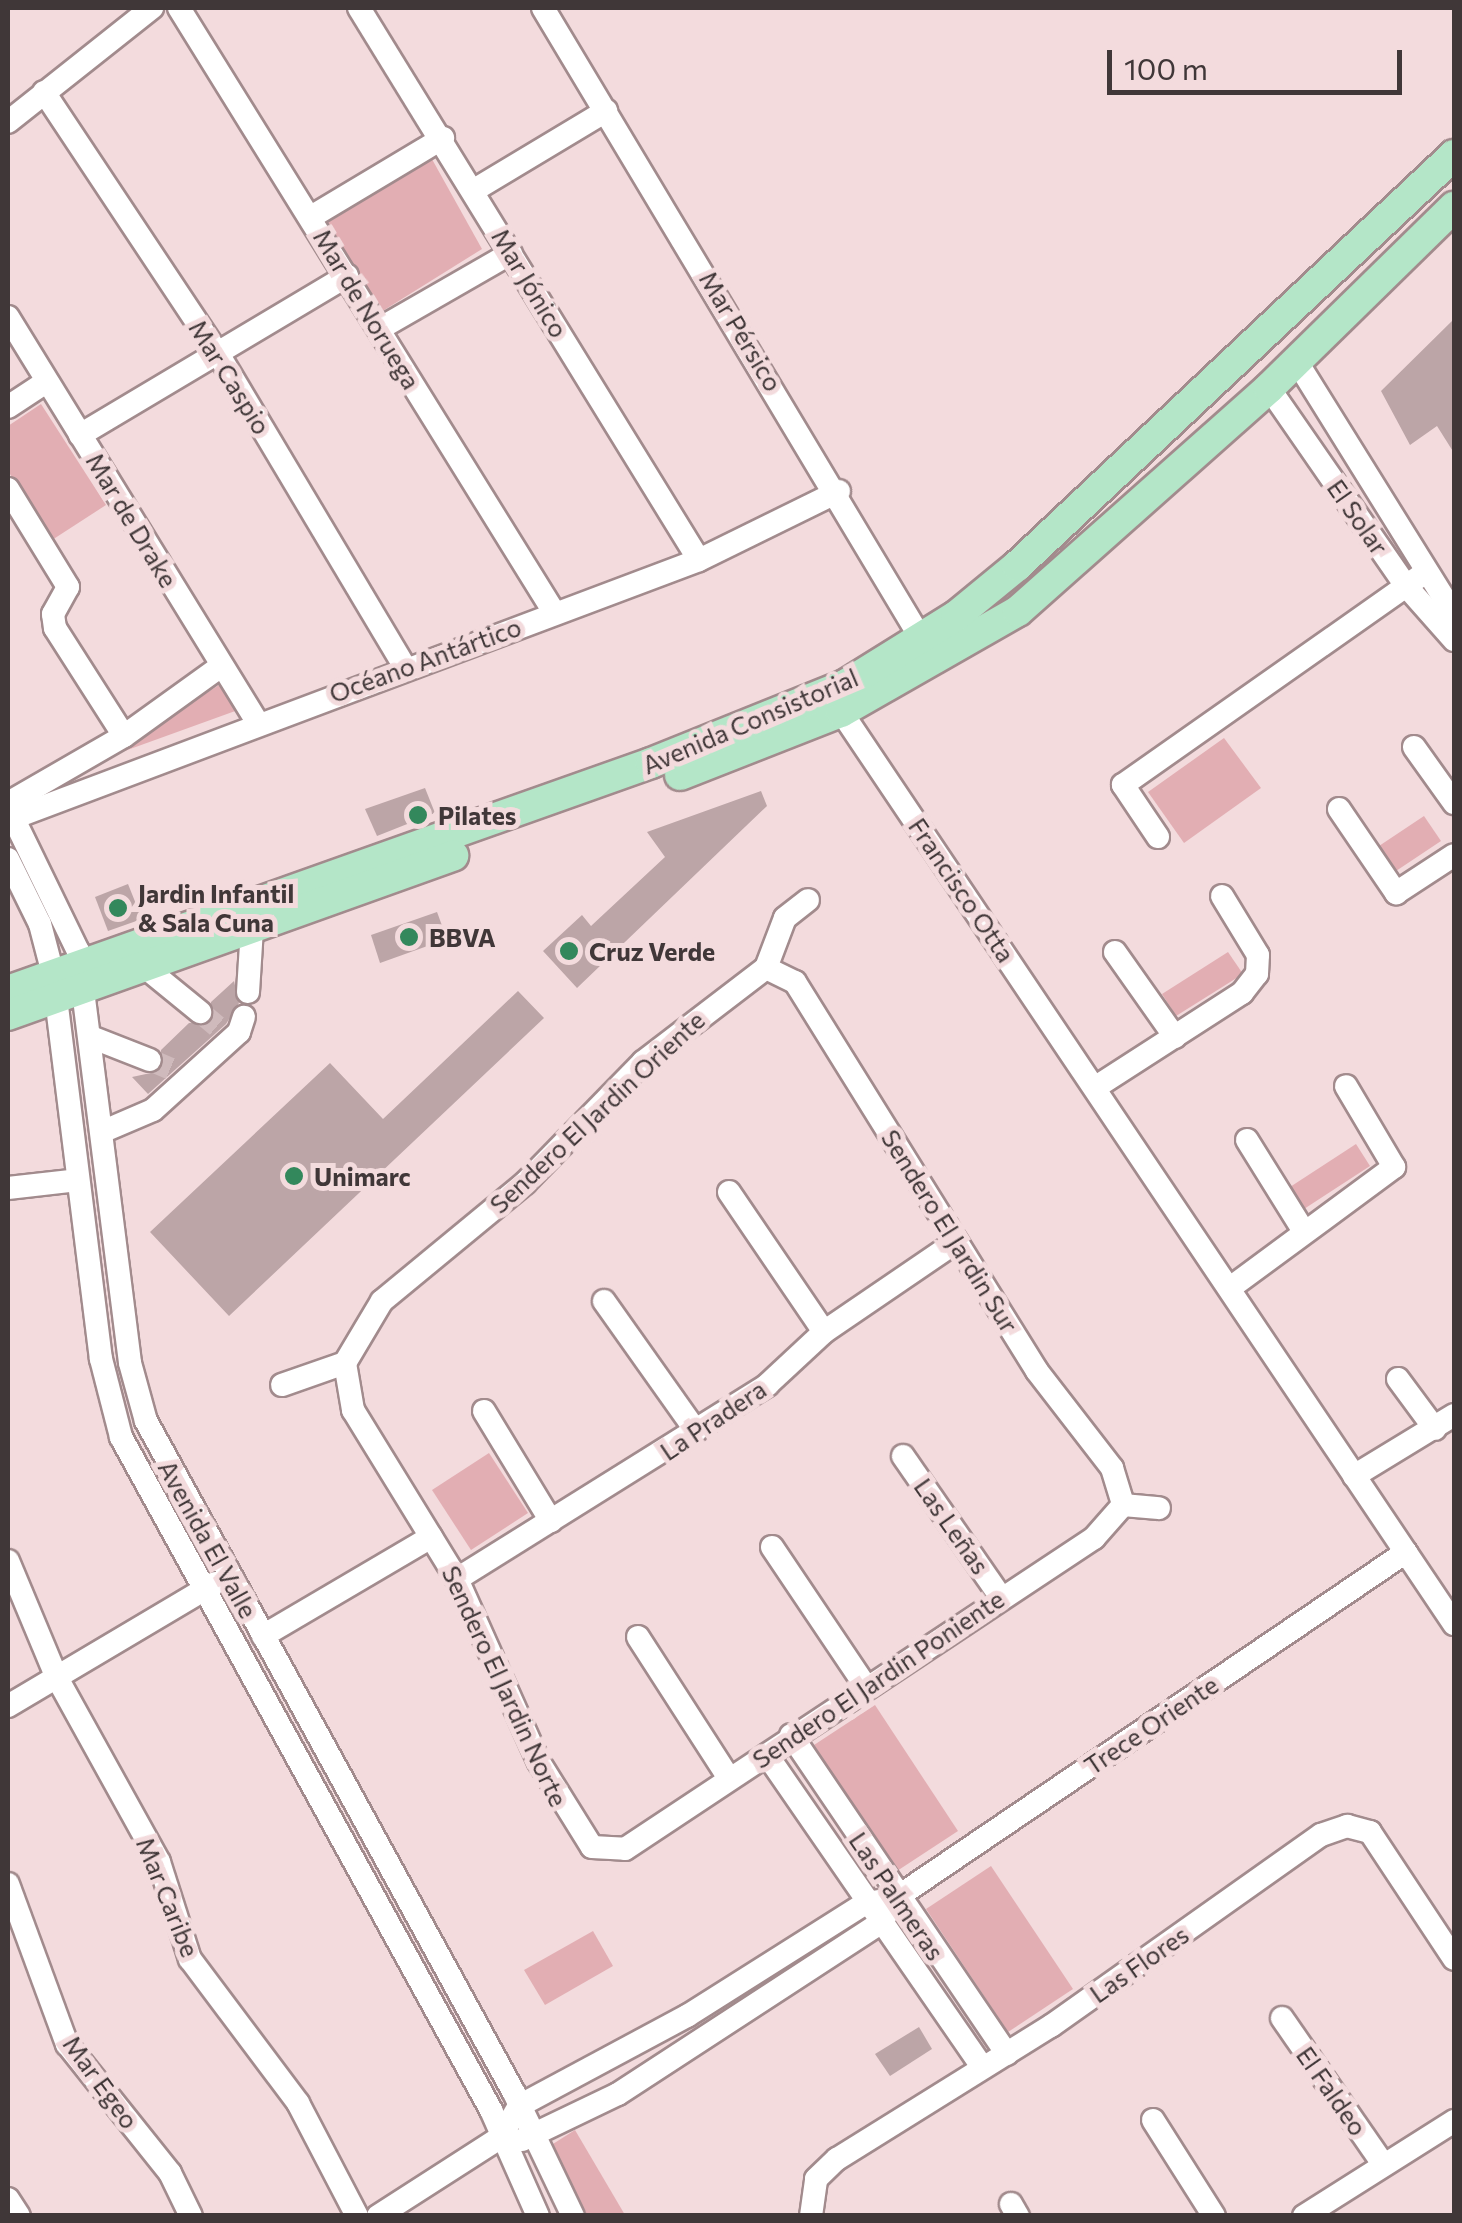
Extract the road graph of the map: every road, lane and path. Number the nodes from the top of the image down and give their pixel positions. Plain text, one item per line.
1 (152, 8) edge
2 (179, 8) edge
3 (359, 8) edge
4 (543, 8) edge
5 (44, 92) junction
6 (606, 111) junction
7 (8, 122) edge
8 (443, 138) junction
9 (1454, 155) edge
10 (476, 190) junction
11 (1454, 207) edge
12 (311, 217) junction
13 (511, 253) junction
14 (347, 276) junction
15 (8, 317) edge
16 (379, 329) junction
17 (216, 352) junction
18 (1297, 362) junction
19 (46, 382) junction
20 (1269, 388) junction
21 (1195, 400) junction
22 (8, 406) edge
23 (80, 435) junction
24 (1216, 437) junction
25 (8, 489) edge
26 (839, 491) junction
27 (699, 560) junction
28 (1454, 572) edge
29 (1422, 582) junction
30 (554, 612) junction
31 (1454, 614) edge
32 (1454, 640) edge
33 (927, 649) junction
34 (221, 666) junction
35 (406, 669) junction
36 (835, 702) junction
37 (257, 721) junction
38 (124, 736) junction
39 (1414, 747) dead end
40 (1454, 803) edge
41 (1339, 809) dead end
42 (9, 812) edge
43 (1158, 837) dead end
44 (1454, 855) edge
45 (8, 859) edge
46 (1222, 896) dead end
47 (808, 900) dead end
48 (252, 929) junction
49 (1116, 952) dead end
50 (146, 968) junction
51 (766, 968) junction
52 (68, 981) junction
53 (8, 991) edge
54 (248, 992) dead end
55 (200, 1012) tunnel mouth
56 (8, 1015) edge
57 (244, 1017) dead end
58 (91, 1037) junction
59 (1175, 1037) junction
60 (150, 1060) tunnel mouth
61 (1346, 1086) dead end
62 (1096, 1087) junction
63 (104, 1131) junction
64 (1247, 1140) dead end
65 (78, 1180) junction
66 (8, 1188) edge
67 (730, 1192) dead end
68 (1303, 1230) junction
69 (956, 1242) junction
70 (1230, 1288) junction
71 (604, 1301) dead end
72 (824, 1332) junction
73 (345, 1363) junction
74 (1398, 1379) dead end
75 (282, 1386) dead end
76 (484, 1411) dead end
77 (1445, 1422) edge
78 (696, 1431) junction
79 (903, 1456) dead end
80 (165, 1464) junction
81 (1354, 1476) junction
82 (140, 1477) junction
83 (1123, 1505) junction
84 (1160, 1508) dead end
85 (552, 1521) junction
86 (431, 1536) junction
87 (772, 1547) dead end
88 (1406, 1552) junction
89 (8, 1561) edge
90 (228, 1576) junction
91 (458, 1579) junction
92 (201, 1590) junction
93 (1000, 1596) junction
94 (1454, 1624) edge
95 (263, 1636) junction
96 (638, 1637) dead end
97 (56, 1676) junction
98 (864, 1684) junction
99 (8, 1706) edge
100 (791, 1735) junction
101 (766, 1755) junction
102 (730, 1778) junction
103 (592, 1847) joint
104 (8, 1884) edge
105 (896, 1898) junction
106 (866, 1903) junction
107 (882, 1922) junction
108 (1454, 1959) edge
109 (1282, 2018) dead end
110 (1007, 2054) junction
111 (982, 2066) junction
112 (519, 2106) junction
113 (1153, 2120) dead end
114 (1454, 2121) edge
115 (501, 2137) junction
116 (533, 2142) junction
117 (1382, 2164) junction
118 (8, 2199) edge
119 (19, 2216) edge
120 (191, 2216) edge
121 (357, 2216) edge
122 (378, 2216) edge
123 (538, 2216) edge
124 (573, 2216) edge
125 (811, 2216) edge
126 (1214, 2216) edge
127 (1304, 2216) edge

1 - 5 street
2 - 12 street, Mar de Noruega
3 - 8 street, Mar Jónico
4 - 6 street, Mar Pérsico
5 - 7 street
5 - 17 street, Mar Caspio
6 - 10 street
6 - 26 street, Mar Pérsico
8 - 10 street, Mar Jónico
8 - 12 street
9 - 21 main road, Avenida Consistorial
10 - 13 street, Mar Jónico
11 - 18 main road, Avenida Consistorial
12 - 14 street, Mar de Noruega
13 - 16 street
13 - 27 street, Mar Jónico
14 - 16 street, Mar de Noruega
14 - 17 street
15 - 19 street, Mar de Drake
16 - 30 street, Mar de Noruega
17 - 23 street
17 - 35 street, Mar Caspio
18 - 20 main road, Avenida Consistorial
18 - 29 street, El Solar
19 - 22 street
19 - 23 street, Mar de Drake
20 - 24 main road, Avenida Consistorial
20 - 29 street, El Solar
21 - 24 main road
21 - 33 main road, Avenida Consistorial
23 - 34 street, Mar de Drake
24 - 33 main road, Avenida Consistorial
25 - 38 street
26 - 27 street, Océano Antártico
26 - 33 street, Mar Pérsico
27 - 30 street, Océano Antártico
28 - 29 street
29 - 31 street, El Solar
29 - 32 street, El Solar
29 - 43 street
30 - 35 street, Océano Antártico
33 - 36 main road, Avenida Consistorial
34 - 37 street, Mar de Drake
34 - 38 street
35 - 37 street, Océano Antártico
36 - 48 main road, Avenida Consistorial
36 - 52 main road, Avenida Consistorial
36 - 62 street, Francisco Otta
37 - 42 street, Océano Antártico
38 - 42 street
39 - 40 street
41 - 44 street
42 - 52 street, Avenida El Valle
45 - 52 street, Avenida El Valle
46 - 59 street
47 - 51 street
48 - 50 main road, Avenida Consistorial
48 - 54 street
49 - 59 street
50 - 52 main road, Avenida Consistorial
50 - 55 street
51 - 69 street, Sendero El Jardin Sur
51 - 73 street, Sendero El Jardin Oriente
52 - 53 main road, Avenida Consistorial
52 - 56 main road, Avenida Consistorial
52 - 58 street, Avenida El Valle
52 - 65 street, Avenida El Valle
57 - 63 street
58 - 60 street
58 - 63 street, Avenida El Valle
59 - 62 street
61 - 68 street
62 - 70 street, Francisco Otta
63 - 80 street, Avenida El Valle
64 - 68 street
65 - 66 street
65 - 82 street, Avenida El Valle
67 - 72 street
68 - 70 street
69 - 72 street, La Pradera
69 - 83 street, Sendero El Jardin Sur
70 - 81 street, Francisco Otta
71 - 78 street
72 - 78 street, La Pradera
73 - 75 street
73 - 86 street, Sendero El Jardin Norte
74 - 77 street
76 - 85 street
77 - 81 street
78 - 85 street, La Pradera
79 - 93 street, Las Leñas
80 - 82 street
80 - 90 street, Avenida El Valle
81 - 88 street, Francisco Otta
82 - 92 street, Avenida El Valle
83 - 84 street
83 - 93 street, Sendero El Jardin Poniente
85 - 91 street, La Pradera
86 - 91 street, Sendero El Jardin Norte
86 - 95 street
87 - 98 street
88 - 94 street, Francisco Otta
88 - 105 street, Trece Oriente
89 - 97 street, Mar Caribe
90 - 92 street
90 - 95 street, Avenida El Valle
91 - 103 street, Sendero El Jardin Norte
92 - 97 street
92 - 115 street, Avenida El Valle
93 - 98 street, Sendero El Jardin Poniente
95 - 112 street, Avenida El Valle
96 - 102 street
97 - 99 street
97 - 121 street, Mar Caribe
98 - 100 street, Sendero El Jardin Poniente
100 - 101 street, Sendero El Jardin Poniente
100 - 105 street, Las Palmeras
101 - 102 street, Sendero El Jardin Poniente
101 - 106 street, Las Palmeras
102 - 103 street, Sendero El Jardin Poniente
104 - 120 street, Mar Egeo
105 - 106 street, Trece Oriente
105 - 107 street, Trece Oriente
105 - 110 street, Las Palmeras
106 - 107 street, Las Palmeras
106 - 112 street, Trece Oriente
107 - 111 street, Las Palmeras
107 - 116 street, Trece Oriente
108 - 110 street, Las Flores
109 - 117 street, El Faldeo
110 - 111 street, Las Flores
111 - 125 street, Las Flores
112 - 115 street
112 - 116 street, Avenida El Valle
113 - 126 street
114 - 117 street
115 - 116 street
115 - 122 street
115 - 123 street, Avenida El Valle
116 - 124 street, Avenida El Valle
117 - 127 street
118 - 119 street

